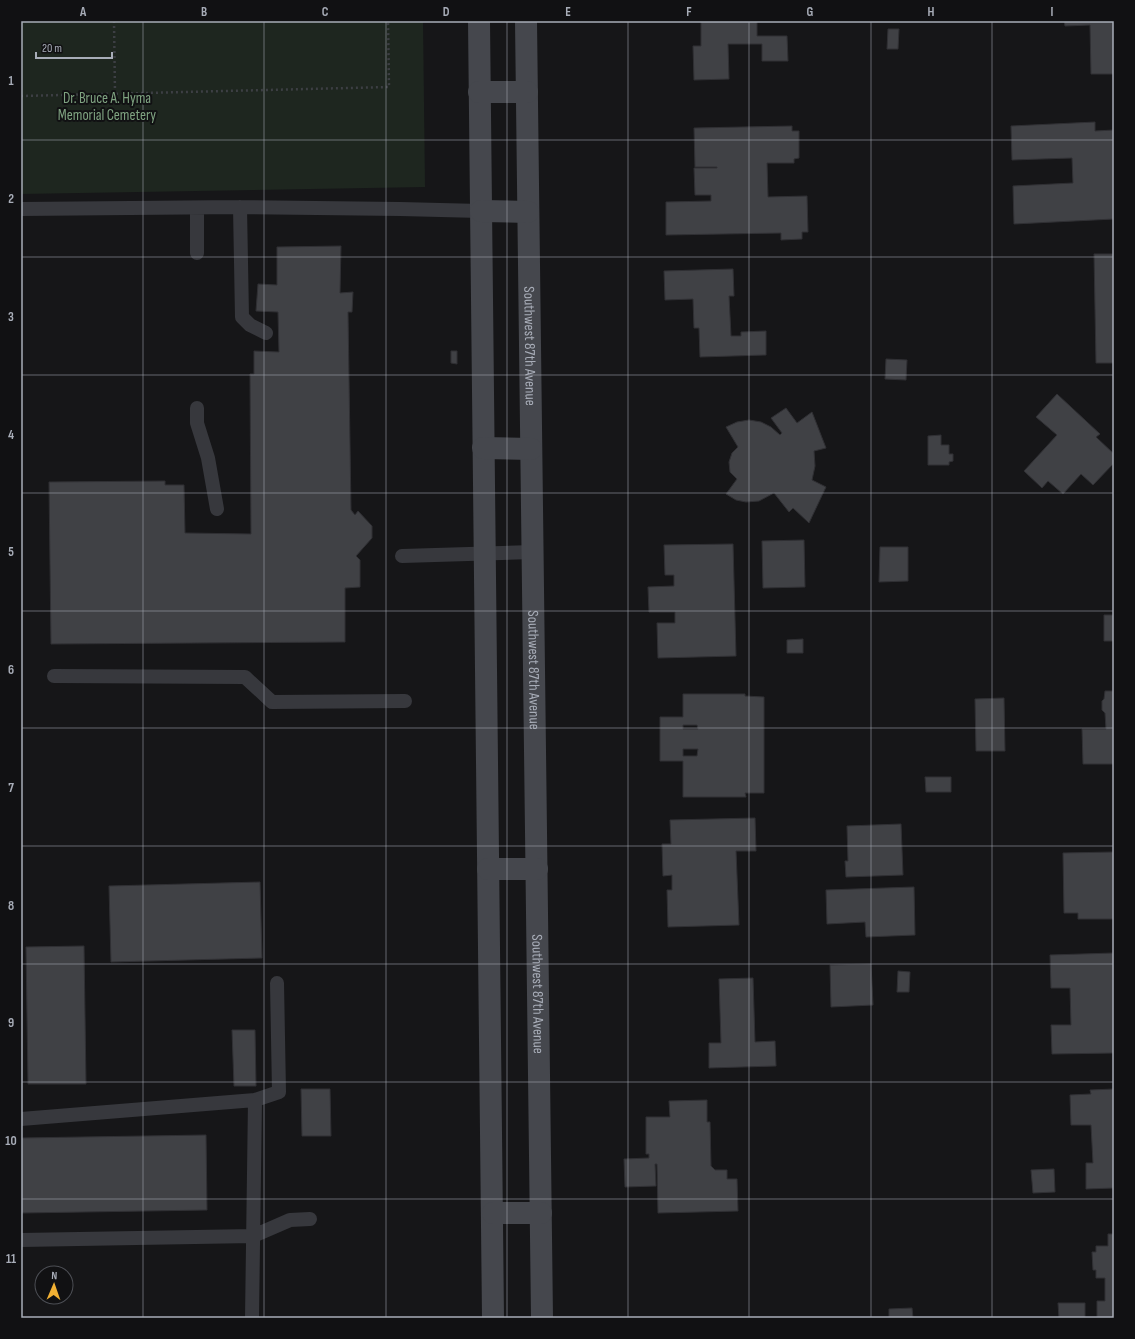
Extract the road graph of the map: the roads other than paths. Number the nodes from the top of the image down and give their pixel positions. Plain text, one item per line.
1 (479, 21) edge
2 (526, 21) edge
3 (479, 92) junction
4 (527, 92) junction
5 (240, 207) junction
6 (21, 208) edge
7 (197, 208) junction
8 (481, 211) junction
9 (528, 212) junction
10 (197, 253) dead end
11 (266, 333) dead end
12 (197, 408) dead end
13 (483, 448) junction
14 (531, 449) junction
15 (216, 509) dead end
16 (532, 552) junction
17 (485, 554) junction
18 (402, 556) dead end
19 (54, 676) dead end
20 (405, 701) dead end
21 (488, 869) junction
22 (537, 869) junction
23 (276, 984) dead end
24 (255, 1100) junction
25 (21, 1119) edge
26 (493, 1213) junction
27 (541, 1213) junction
28 (310, 1219) dead end
29 (253, 1236) junction
30 (21, 1240) edge
31 (252, 1318) edge
32 (494, 1318) edge
33 (542, 1318) edge

1 - 3 main road
2 - 4 main road, Southwest 87th Avenue
3 - 4 main road
3 - 8 main road
4 - 9 main road, Southwest 87th Avenue
5 - 7 lane
5 - 8 lane
5 - 11 lane
6 - 7 lane
7 - 10 lane
8 - 9 main road
8 - 13 main road
9 - 14 main road, Southwest 87th Avenue
12 - 15 lane
13 - 14 main road
13 - 17 main road
14 - 16 main road, Southwest 87th Avenue
16 - 17 lane
16 - 22 main road, Southwest 87th Avenue
17 - 18 lane
17 - 21 main road
19 - 20 lane
21 - 22 main road
21 - 26 main road
22 - 27 main road, Southwest 87th Avenue
23 - 24 lane
24 - 25 lane
24 - 29 lane
26 - 27 main road
26 - 32 main road
27 - 33 main road, Southwest 87th Avenue
28 - 29 lane
29 - 30 lane
29 - 31 lane

